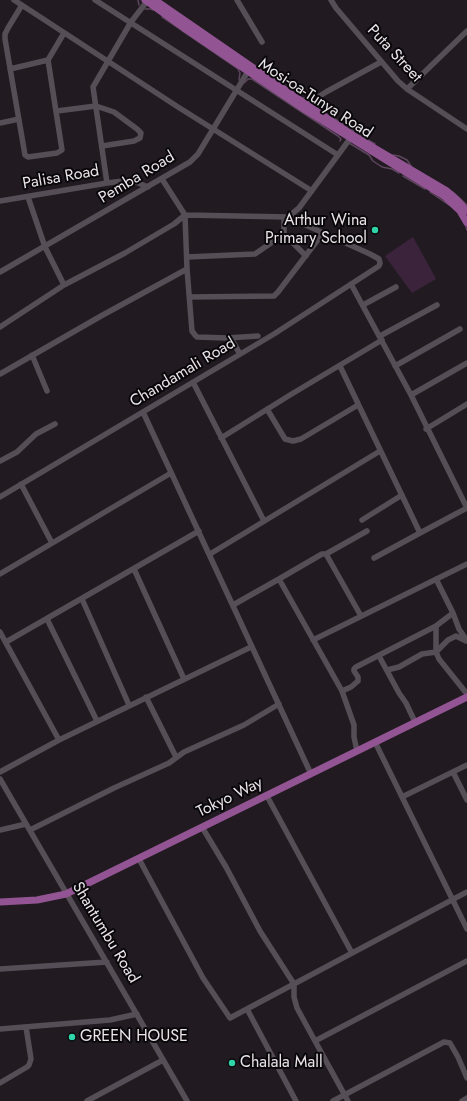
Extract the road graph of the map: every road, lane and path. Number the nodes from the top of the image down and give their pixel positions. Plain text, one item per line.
1 (14, 0) edge
2 (96, 0) edge
3 (147, 0) edge
4 (155, 0) edge
5 (237, 0) edge
6 (331, 0) edge
7 (22, 5) junction
8 (131, 22) junction
9 (467, 32) edge
10 (64, 33) junction
11 (262, 42) dead end
12 (48, 60) junction
13 (109, 62) junction
14 (381, 62) junction
15 (10, 68) junction
16 (249, 69) junction
17 (407, 89) junction
18 (236, 90) junction
19 (96, 106) junction
20 (305, 107) junction
21 (57, 111) junction
22 (19, 119) junction
23 (0, 123) edge
24 (213, 129) junction
25 (467, 129) edge
26 (351, 137) junction
27 (102, 146) junction
28 (338, 155) junction
29 (162, 179) junction
30 (107, 183) junction
31 (148, 186) junction
32 (312, 191) junction
33 (28, 197) junction
34 (0, 201) edge
35 (467, 211) edge
36 (185, 215) junction
37 (286, 217) junction
38 (467, 223) edge
39 (284, 234) junction
40 (323, 234) junction
41 (45, 247) junction
42 (306, 256) junction
43 (187, 257) junction
44 (187, 269) junction
45 (0, 272) edge
46 (351, 284) junction
47 (64, 285) junction
48 (396, 287) dead end
49 (190, 297) junction
50 (363, 305) junction
51 (437, 305) dead end
52 (0, 327) edge
53 (460, 329) dead end
54 (258, 336) dead end
55 (227, 338) junction
56 (381, 338) junction
57 (240, 354) junction
58 (32, 355) junction
59 (467, 363) edge
60 (340, 366) junction
61 (395, 366) junction
62 (0, 374) edge
63 (193, 382) junction
64 (47, 391) dead end
65 (411, 395) junction
66 (467, 404) edge
67 (358, 405) junction
68 (267, 409) junction
69 (143, 412) junction
70 (55, 424) dead end
71 (426, 428) junction
72 (221, 438) junction
73 (380, 450) junction
74 (0, 461) edge
75 (171, 472) junction
76 (21, 484) junction
77 (402, 495) junction
78 (0, 497) edge
79 (467, 508) edge
80 (362, 520) dead end
81 (264, 521) junction
82 (199, 531) junction
83 (367, 532) dead end
84 (420, 533) junction
85 (52, 543) junction
86 (210, 554) junction
87 (326, 554) junction
88 (374, 558) dead end
89 (467, 564) edge
90 (134, 569) junction
91 (0, 574) edge
92 (279, 579) junction
93 (436, 579) junction
94 (82, 599) junction
95 (233, 605) junction
96 (453, 613) junction
97 (361, 616) junction
98 (47, 619) junction
99 (436, 626) junction
100 (0, 632) edge
101 (313, 640) junction
102 (467, 641) edge
103 (6, 642) junction
104 (251, 646) junction
105 (436, 652) junction
106 (379, 656) junction
107 (387, 670) junction
108 (184, 679) junction
109 (342, 690) junction
110 (467, 695) edge
111 (146, 697) junction
112 (279, 704) junction
113 (129, 705) junction
114 (98, 721) junction
115 (415, 722) junction
116 (60, 740) junction
117 (375, 742) junction
118 (357, 751) junction
119 (176, 757) junction
120 (467, 765) edge
121 (0, 772) edge
122 (453, 772) junction
123 (311, 774) junction
124 (0, 779) edge
125 (267, 796) junction
126 (402, 797) junction
127 (467, 800) edge
128 (26, 824) junction
129 (202, 827) junction
130 (0, 830) edge
131 (30, 830) junction
132 (139, 858) junction
133 (467, 892) edge
134 (66, 894) junction
135 (453, 900) junction
136 (0, 902) edge
137 (467, 929) edge
138 (352, 953) junction
139 (467, 961) edge
140 (107, 962) junction
141 (0, 970) edge
142 (294, 984) junction
143 (247, 1009) junction
144 (138, 1014) junction
145 (26, 1027) junction
146 (0, 1030) edge
147 (315, 1041) junction
148 (163, 1060) junction
149 (467, 1078) edge
150 (0, 1083) edge
151 (345, 1094) junction
152 (467, 1098) edge
153 (90, 1100) edge
154 (187, 1101) edge
155 (296, 1101) edge
156 (333, 1101) edge
157 (348, 1101) edge
158 (462, 1101) edge

1 - 7 street
2 - 8 street
3 - 8 street
3 - 16 main road, Mosi-oa-Tunya Road
4 - 16 main road, Mosi-oa-Tunya Road
5 - 11 street
6 - 14 street, Puta Street
7 - 10 street
7 - 15 street
8 - 13 street
8 - 18 street
9 - 17 street
10 - 12 street
10 - 13 street
12 - 15 street
12 - 21 street
13 - 19 street
13 - 24 street
14 - 17 street, Puta Street
14 - 20 street
15 - 22 street
16 - 18 street, Pemba Road
16 - 20 main road, Mosi-oa-Tunya Road
17 - 25 street, Puta Street
18 - 24 street, Pemba Road
18 - 28 street
19 - 21 street
19 - 27 street
19 - 27 street
20 - 26 main road, Mosi-oa-Tunya Road
21 - 22 street
22 - 23 street
24 - 29 street, Pemba Road
24 - 32 street
26 - 28 street
26 - 35 main road, Mosi-oa-Tunya Road
26 - 38 main road, Mosi-oa-Tunya Road
27 - 30 street
28 - 32 street
29 - 31 street, Pemba Road
29 - 36 street
30 - 31 street, Palisa Road
30 - 33 street, Palisa Road
31 - 41 street, Pemba Road
32 - 37 street
33 - 34 street, Palisa Road
33 - 41 street
36 - 37 street
36 - 43 street
36 - 47 street
37 - 39 street
37 - 40 street
39 - 42 street
39 - 43 street
40 - 42 street
40 - 46 street, Chandamali Road
41 - 45 street, Pemba Road
41 - 47 street
42 - 49 street
43 - 44 street
44 - 49 street
44 - 58 street
46 - 50 street
46 - 57 street, Chandamali Road
47 - 52 street
48 - 50 street
49 - 55 street
50 - 56 street
51 - 56 street
53 - 61 street
54 - 55 street
55 - 57 street
56 - 60 street
56 - 61 street
57 - 63 street, Chandamali Road
58 - 62 street
58 - 64 street
59 - 65 street
60 - 67 street
60 - 68 street
61 - 65 street
63 - 69 street, Chandamali Road
63 - 72 street
65 - 71 street
66 - 71 street
67 - 68 street
67 - 73 street
68 - 72 street
69 - 75 street
69 - 76 street, Chandamali Road
70 - 74 street
71 - 79 street
72 - 81 street
73 - 77 street
73 - 81 street
75 - 82 street
75 - 85 street
76 - 78 street, Chandamali Road
76 - 85 street
77 - 80 street
77 - 84 street
79 - 84 street
81 - 86 street
82 - 86 street
82 - 90 street
83 - 87 street
84 - 88 street
85 - 91 street
86 - 95 street
87 - 92 street
87 - 97 street
89 - 93 street
90 - 94 street
90 - 108 street
92 - 95 street
92 - 101 street
93 - 96 street
93 - 97 street
94 - 98 street
94 - 113 street
95 - 104 street
96 - 99 street
96 - 102 street
97 - 101 street
98 - 103 street
98 - 114 street
99 - 105 street
99 - 106 street
100 - 103 street
101 - 109 street
102 - 105 street
103 - 116 street
104 - 108 street
104 - 112 street
105 - 107 street
105 - 110 street
106 - 107 street
106 - 109 street
107 - 115 street
108 - 111 street
109 - 118 street
110 - 115 main road, Tokyo Way
111 - 113 street
111 - 119 street
112 - 119 street
112 - 123 street
113 - 114 street
114 - 116 street
115 - 117 main road, Tokyo Way
116 - 121 street
117 - 118 main road, Tokyo Way
117 - 126 street
118 - 123 main road, Tokyo Way
119 - 131 street
120 - 122 street
122 - 126 street
122 - 127 street
123 - 125 main road, Tokyo Way
124 - 128 street, Shantumbu Road
125 - 129 main road, Tokyo Way
125 - 138 street
126 - 135 street
128 - 130 street
128 - 131 street, Shantumbu Road
129 - 132 main road, Tokyo Way
129 - 142 street
131 - 134 street, Shantumbu Road
132 - 134 main road, Tokyo Way
132 - 143 street
133 - 135 street
134 - 136 main road, Tokyo Way
134 - 140 street, Shantumbu Road
135 - 137 street
135 - 138 street
138 - 142 street
139 - 147 street
140 - 141 street
140 - 144 street, Shantumbu Road
142 - 143 street
142 - 147 street
143 - 155 street
144 - 145 street
144 - 148 street, Shantumbu Road
145 - 146 street
145 - 150 street
147 - 151 street
148 - 153 street
148 - 154 street, Shantumbu Road
149 - 151 street
151 - 156 street
151 - 157 street
152 - 158 street

